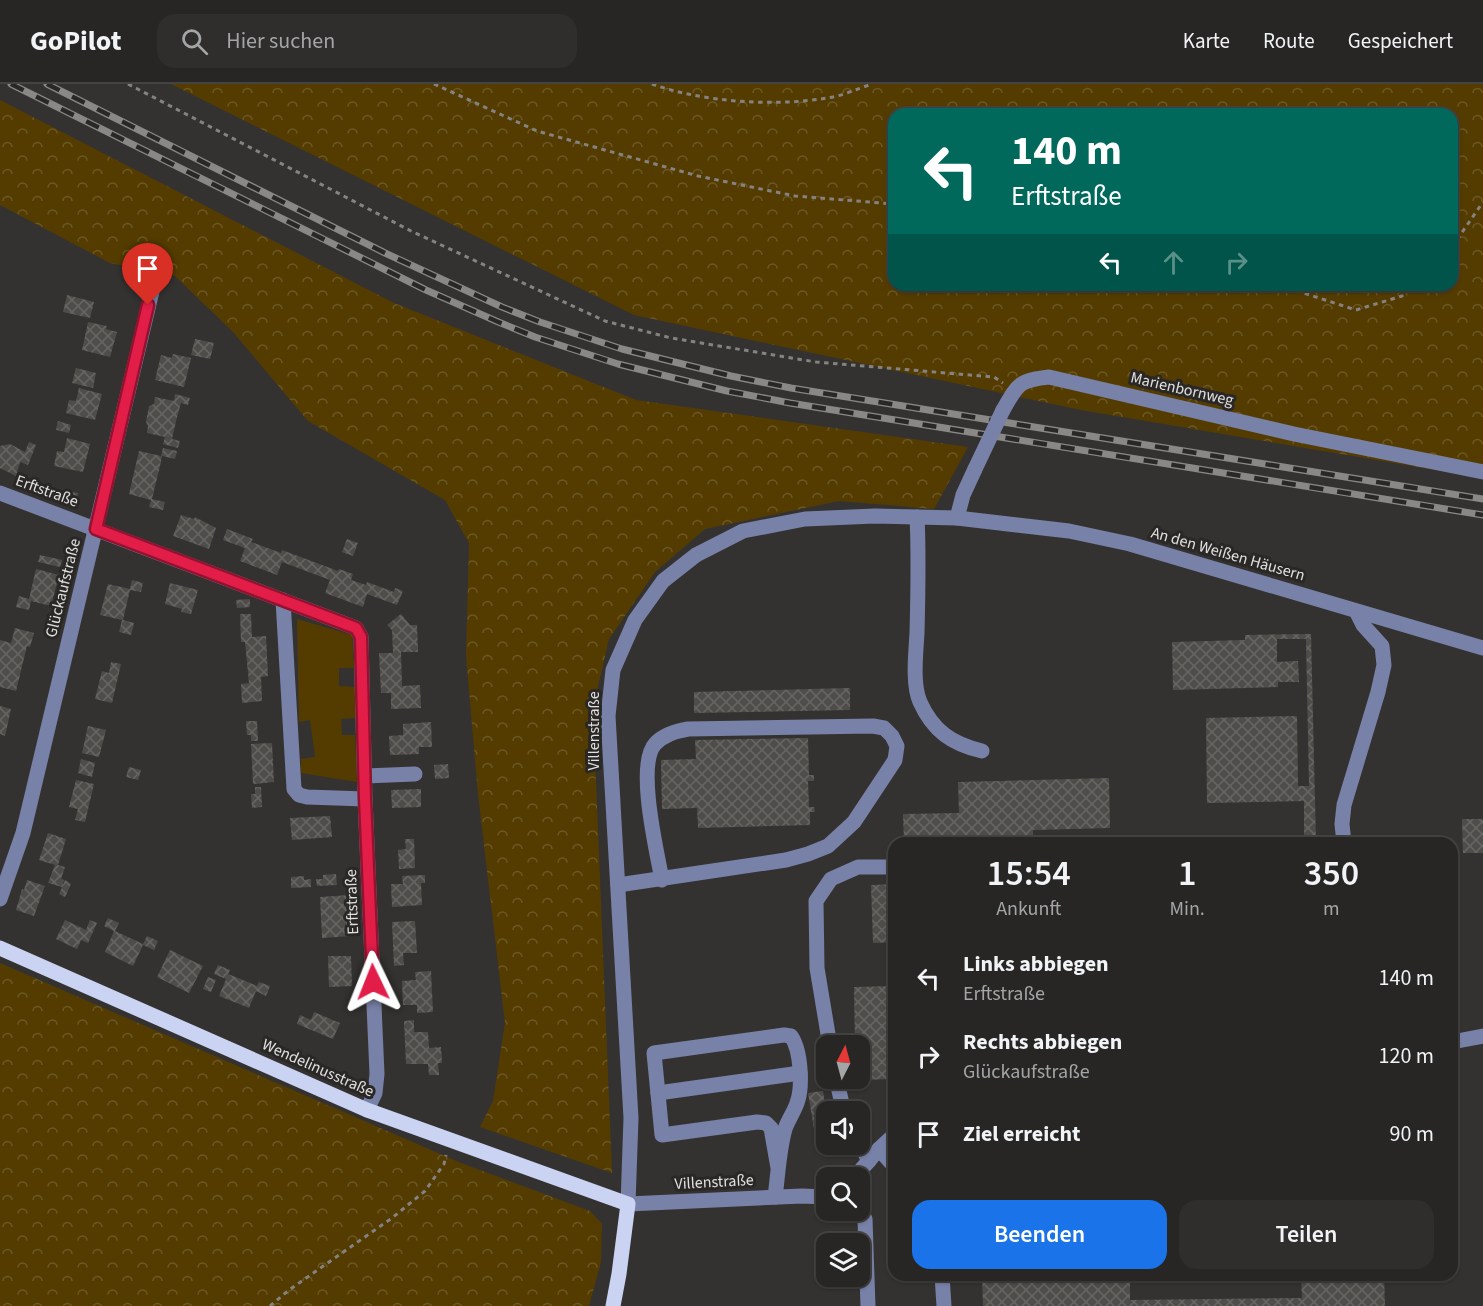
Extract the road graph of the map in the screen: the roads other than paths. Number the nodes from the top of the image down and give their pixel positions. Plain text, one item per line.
1 (154, 283) dead end
2 (1483, 472) edge
3 (0, 493) edge
4 (918, 517) junction
5 (957, 518) junction
6 (96, 529) junction
7 (283, 600) junction
8 (1356, 611) junction
9 (1483, 648) edge
10 (982, 751) dead end
11 (415, 774) dead end
12 (364, 776) junction
13 (365, 799) junction
14 (1343, 837) edge
15 (888, 867) edge
16 (662, 880) junction
17 (618, 885) junction
18 (0, 899) edge
19 (0, 948) edge
20 (828, 1035) edge
21 (1483, 1036) edge
22 (1458, 1041) edge
23 (800, 1073) junction
24 (658, 1093) junction
25 (367, 1110) junction
26 (888, 1141) edge
27 (870, 1152) edge
28 (874, 1155) junction
29 (888, 1163) edge
30 (864, 1167) edge
31 (778, 1168) junction
32 (774, 1197) junction
33 (816, 1197) edge
34 (628, 1204) junction
35 (865, 1221) edge
36 (942, 1281) edge
37 (613, 1306) edge
38 (868, 1306) edge
39 (944, 1306) edge

1 - 6 street, Glückaufstraße
2 - 5 street, Marienbornweg, bridge
3 - 6 street, Erftstraße
4 - 5 street, Villenstraße
4 - 10 street
4 - 17 street, Villenstraße
5 - 8 street, An den Weißen Häusern
6 - 7 street, Erftstraße
6 - 18 street, Glückaufstraße
7 - 12 street, Erftstraße
7 - 13 street
8 - 9 street, An den Weißen Häusern
8 - 14 street
11 - 12 street
12 - 13 street, Erftstraße
13 - 25 street, Erftstraße
15 - 20 street
16 - 16 street
16 - 17 street
17 - 34 street, Villenstraße
19 - 25 main road, Wendelinusstraße
21 - 22 street
23 - 24 street
23 - 24 street
23 - 31 street
24 - 31 street
25 - 34 main road, Wendelinusstraße
26 - 28 street
27 - 28 street
28 - 29 street
28 - 30 street
31 - 32 street
32 - 33 street, Villenstraße
32 - 34 street, Villenstraße
34 - 37 main road, Villenstraße
35 - 38 street
36 - 39 street

